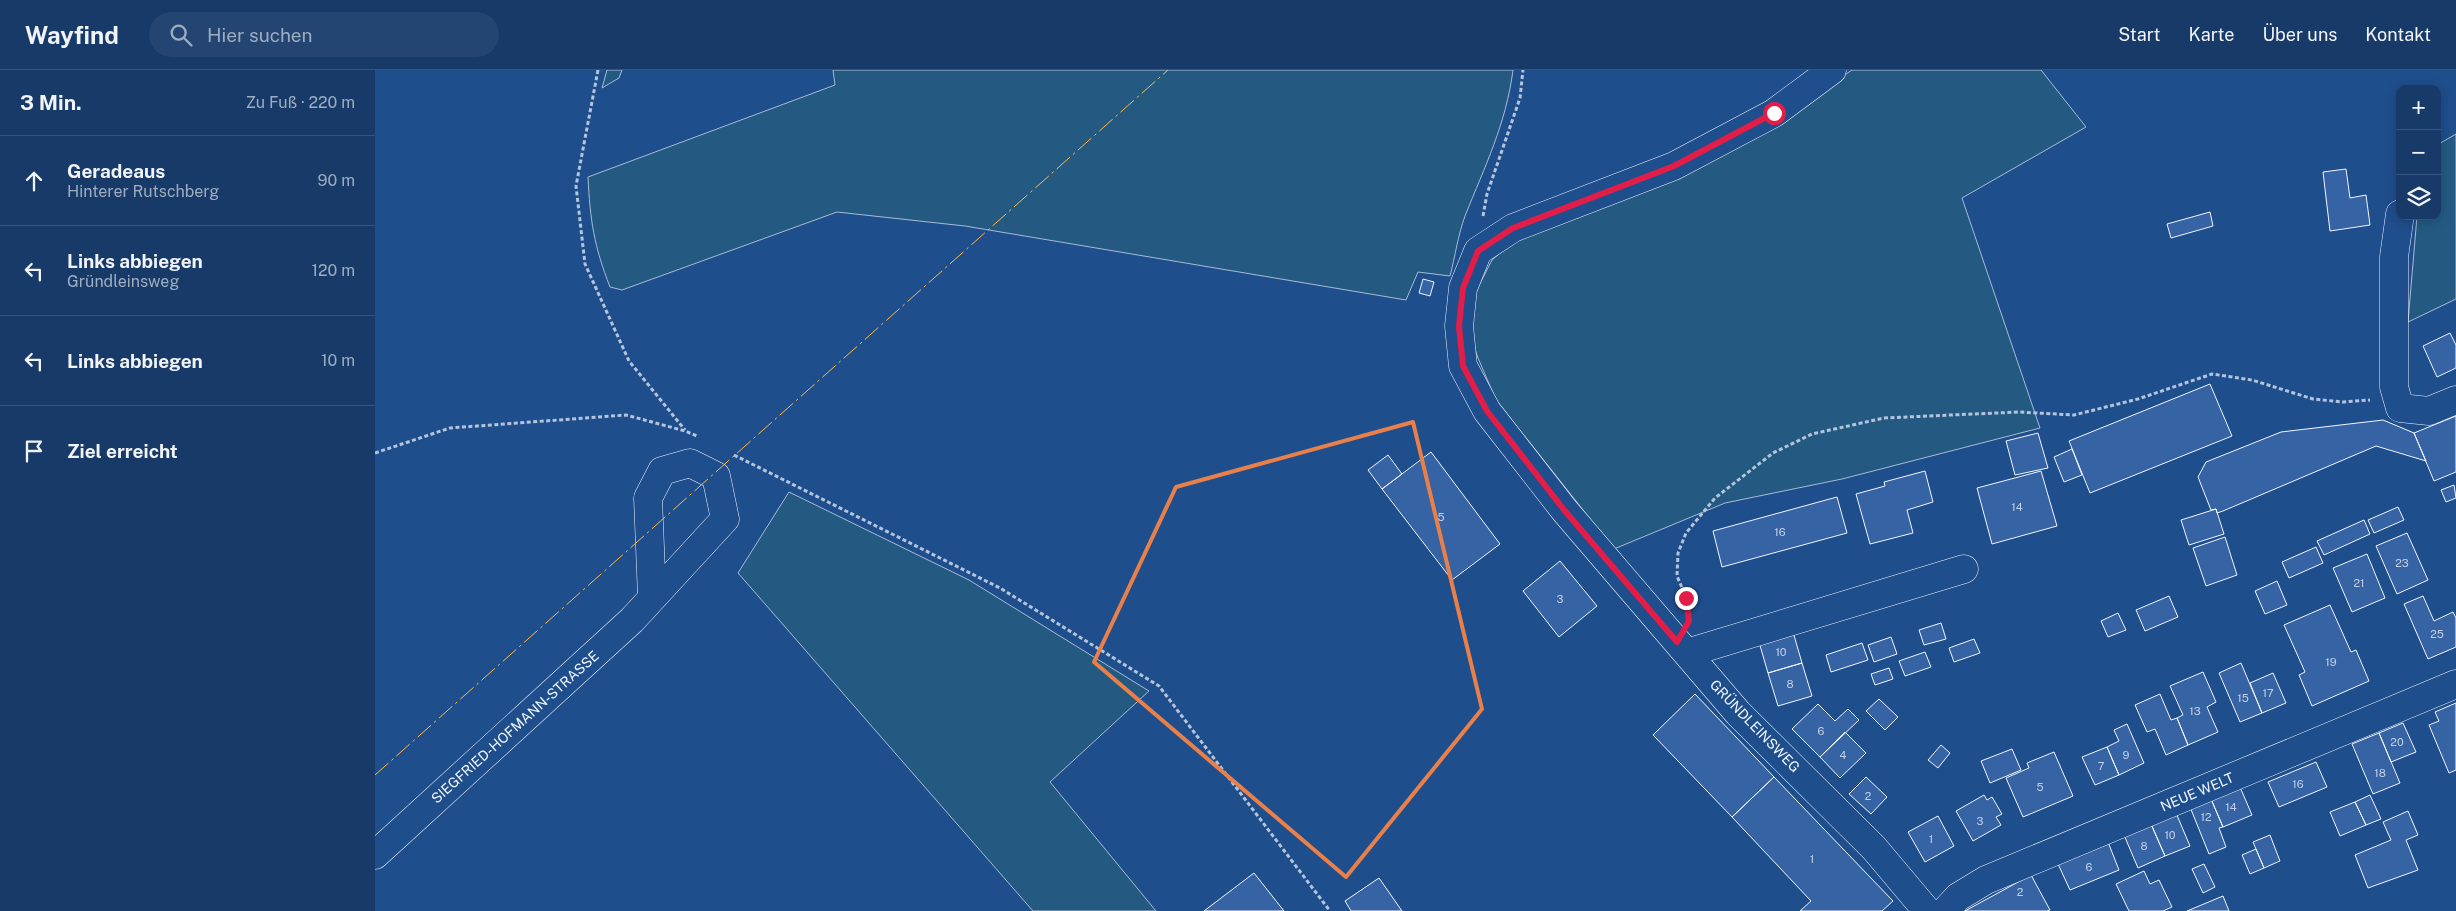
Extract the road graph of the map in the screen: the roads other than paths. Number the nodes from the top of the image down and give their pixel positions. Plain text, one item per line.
1 (1832, 70) edge
2 (2399, 220) edge
3 (2456, 400) edge
4 (1964, 569) dead end
5 (653, 598) dead end
6 (1682, 647) junction
7 (2456, 684) edge
8 (375, 855) edge
9 (1927, 911) edge
10 (1945, 911) edge

1 - 6 street, GRÜNDLEINSWEG
2 - 3 street
4 - 6 street
5 - 8 street, SIEGFRIED-HOFMANN-STRASSE
6 - 9 street, GRÜNDLEINSWEG
7 - 10 street, NEUE WELT

